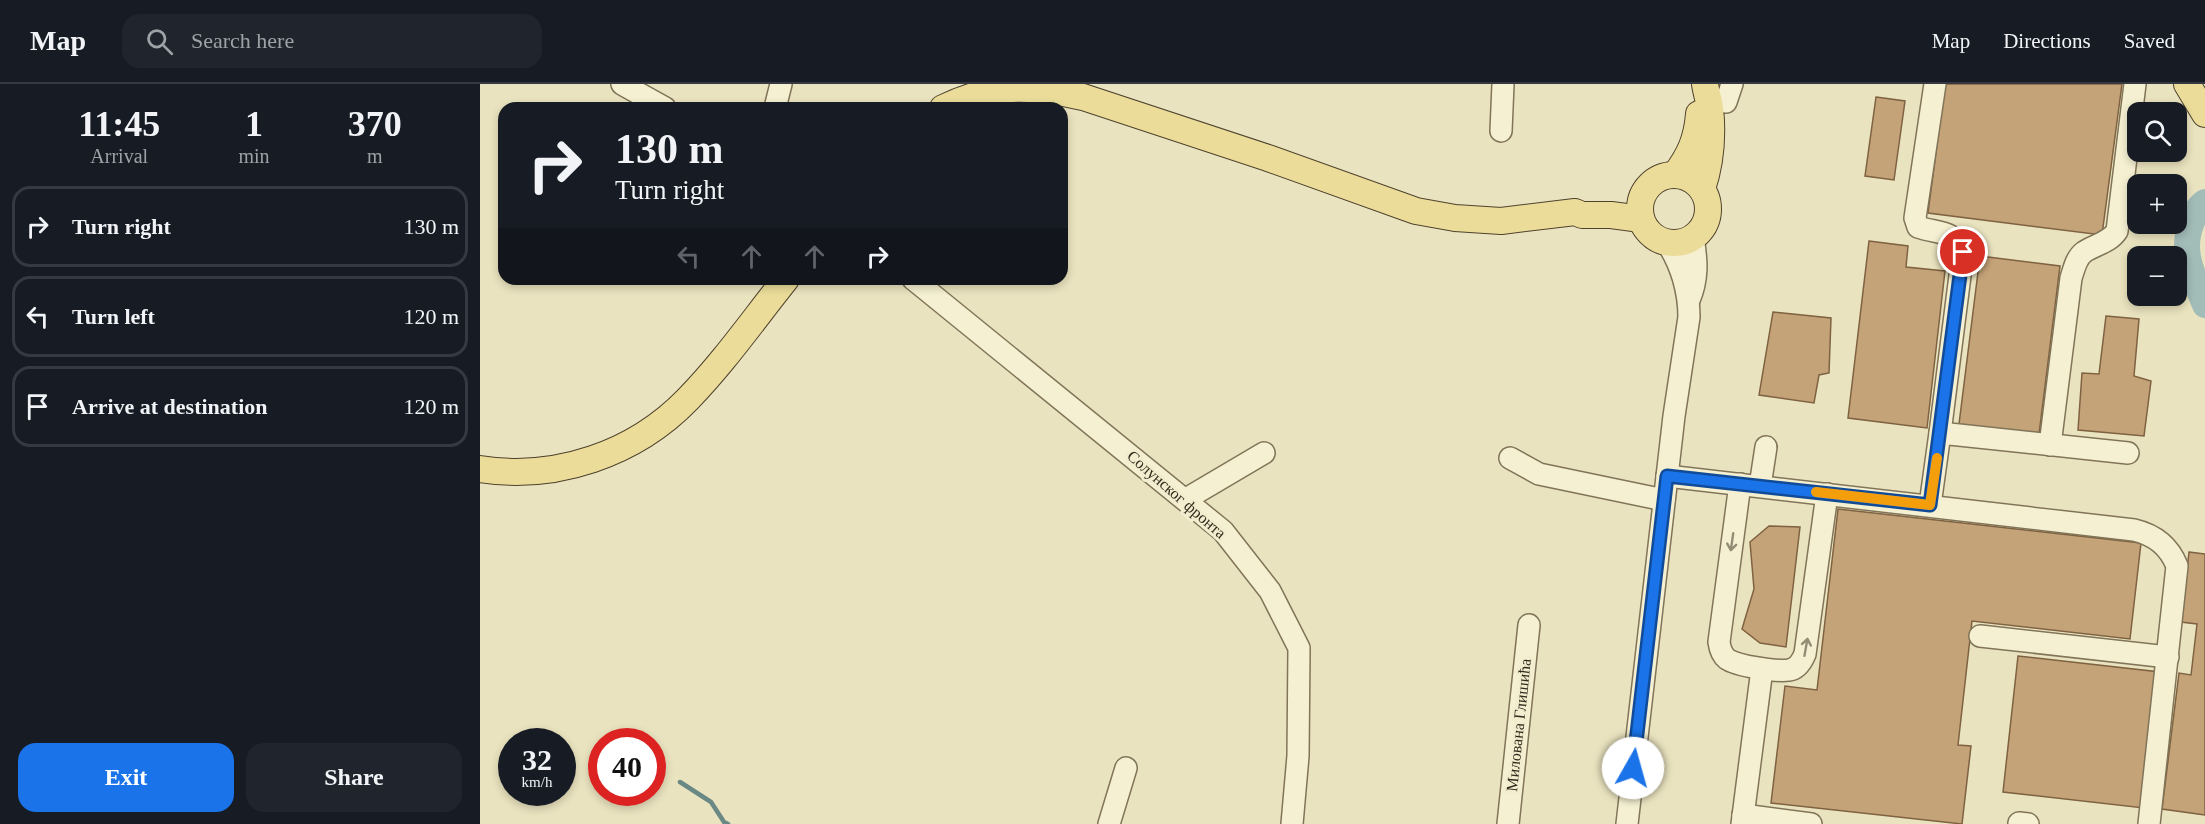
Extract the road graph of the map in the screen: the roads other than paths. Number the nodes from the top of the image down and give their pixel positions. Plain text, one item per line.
1 (781, 84) edge
2 (1503, 84) edge
3 (1935, 84) edge
4 (2135, 84) edge
5 (2187, 84) edge
6 (632, 87) edge
7 (1717, 90) edge
8 (656, 102) edge
9 (776, 102) edge
10 (958, 102) edge
11 (2205, 114) edge
12 (1502, 131) dead end
13 (1676, 175) junction
14 (1702, 189) junction
15 (1642, 206) junction
16 (1693, 238) junction
17 (1667, 243) junction
18 (781, 285) edge
19 (920, 285) edge
20 (1689, 300) junction
21 (1940, 433) junction
22 (2050, 445) junction
23 (1766, 447) dead end
24 (1264, 453) dead end
25 (2128, 453) dead end
26 (1510, 459) dead end
27 (480, 469) edge
28 (1667, 476) junction
29 (1750, 485) junction
30 (1827, 494) junction
31 (1186, 499) junction
32 (1664, 500) junction
33 (1930, 505) junction
34 (1529, 625) dead end
35 (1980, 636) dead end
36 (2168, 657) junction
37 (1762, 669) junction
38 (1126, 768) dead end
39 (1742, 819) edge
40 (1109, 824) edge
41 (1292, 824) edge
42 (1508, 824) edge
43 (1627, 824) edge
44 (1811, 824) edge
45 (2149, 824) edge

1 - 9 street
2 - 12 street
3 - 21 street
4 - 22 street
5 - 11 main road
6 - 8 street
7 - 13 main road
7 - 14 main road
10 - 15 main road
13 - 14 main road
13 - 15 main road
14 - 16 main road
15 - 17 main road
16 - 17 main road
16 - 20 street
17 - 20 street
18 - 27 main road
19 - 31 street, Солунског фронта
20 - 28 street
21 - 22 street
21 - 33 street
22 - 25 street
23 - 29 street
24 - 31 street
26 - 32 street
28 - 29 street
28 - 32 street
29 - 30 street
29 -> 37 street
30 - 33 street
37 -> 30 street
31 - 41 street, Солунског фронта
32 - 43 street
33 - 36 street
34 - 42 street, Милована Глишића
35 - 36 street
36 - 45 street
37 - 39 street
38 - 40 street
39 - 44 street

